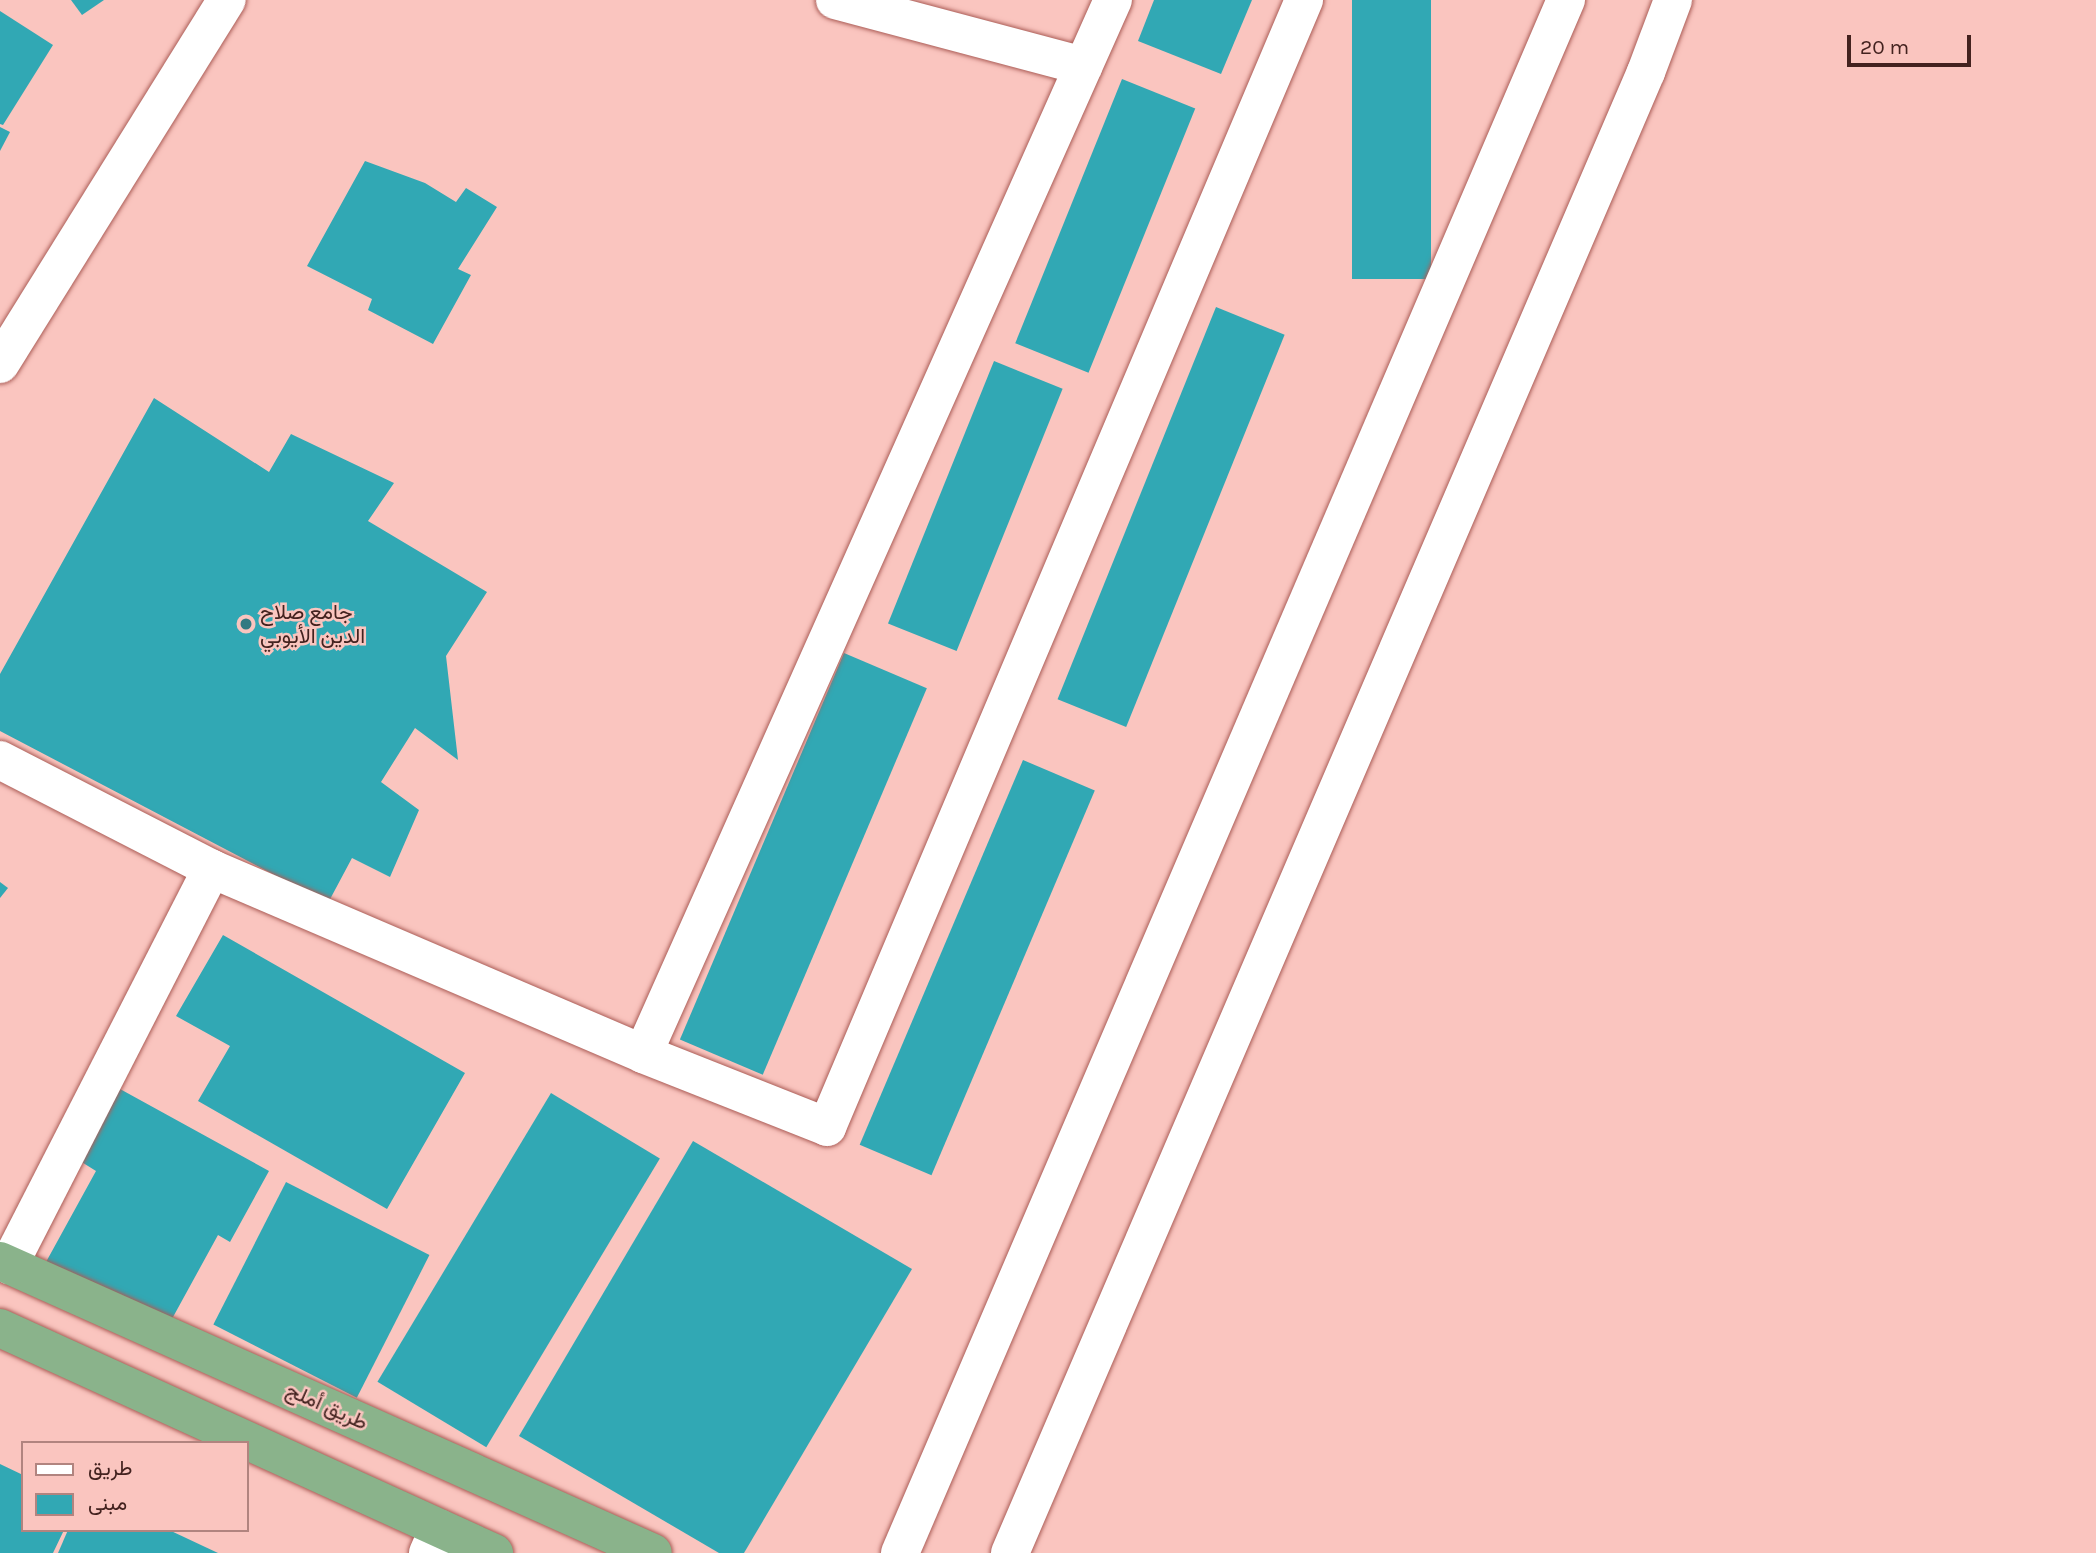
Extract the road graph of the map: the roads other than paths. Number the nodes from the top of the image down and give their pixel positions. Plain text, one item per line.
1 (227, 0) edge
2 (835, 0) edge
3 (1113, 0) edge
4 (1304, 0) edge
5 (1566, 0) edge
6 (1673, 0) edge
7 (1083, 66) junction
8 (0, 365) edge
9 (0, 760) edge
10 (212, 869) junction
11 (643, 1054) junction
12 (4, 1263) edge
13 (0, 1328) edge
14 (231, 1441) edge
15 (248, 1449) edge
16 (433, 1540) edge
17 (494, 1553) edge
18 (653, 1553) edge
19 (900, 1553) edge
20 (1010, 1553) edge

1 - 8 street
2 - 7 street
3 - 7 street
4 - 11 street
5 - 19 street
6 - 20 street
7 - 11 street
9 - 10 street
10 - 11 street
10 - 12 street
12 - 18 highway, طريق أملج
13 - 14 highway
15 - 16 highway
16 - 17 highway

